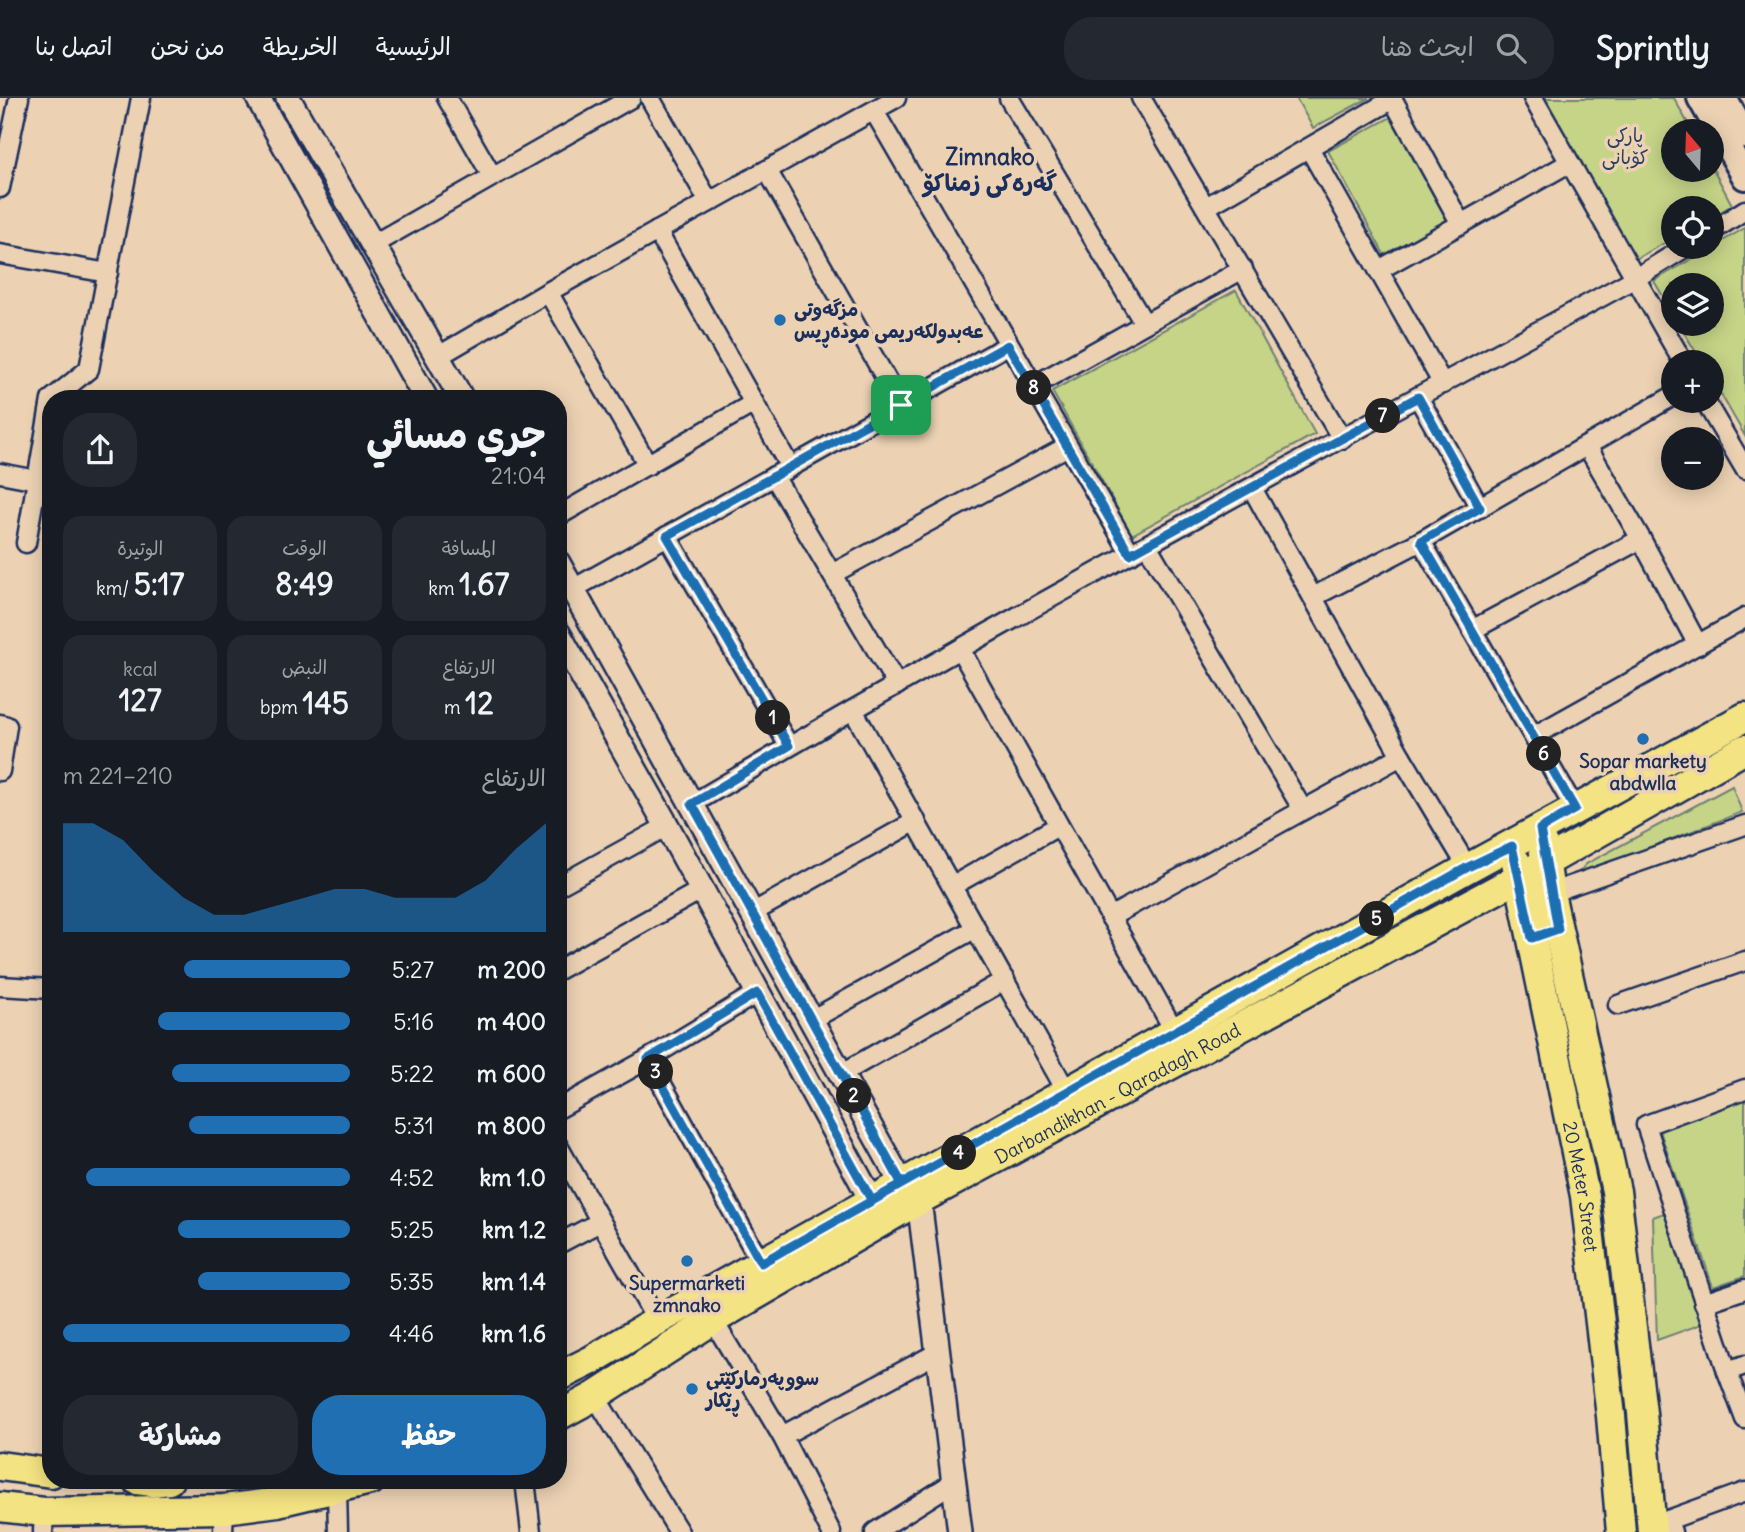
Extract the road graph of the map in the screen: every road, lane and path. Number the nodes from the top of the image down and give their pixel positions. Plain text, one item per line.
1 (19, 98) edge
2 (141, 98) edge
3 (258, 98) edge
4 (288, 98) edge
5 (447, 98) edge
6 (631, 98) edge
7 (650, 98) edge
8 (896, 98) edge
9 (1009, 98) edge
10 (1533, 98) edge
11 (1700, 98) edge
12 (1724, 98) edge
13 (1145, 99) edge
14 (1392, 99) edge
15 (874, 111) junction
16 (1745, 136) edge
17 (1309, 148) junction
18 (1569, 163) junction
19 (767, 170) junction
20 (492, 176) junction
21 (1745, 177) edge
22 (0, 188) edge
23 (709, 202) junction
24 (1206, 207) junction
25 (1745, 210) edge
26 (1724, 223) edge
27 (1461, 224) junction
28 (657, 231) junction
29 (372, 245) junction
30 (0, 254) edge
31 (1666, 259) edge
32 (1243, 269) junction
33 (1379, 270) junction
34 (108, 272) junction
35 (1634, 279) junction
36 (548, 292) junction
37 (1144, 323) junction
38 (1008, 345) junction
39 (1676, 350) edge
40 (437, 357) junction
41 (1443, 384) junction
42 (1033, 386) junction
43 (63, 390) edge
44 (421, 390) edge
45 (457, 390) edge
46 (1418, 397) junction
47 (754, 403) junction
48 (1661, 403) edge
49 (901, 405) junction
50 (1712, 413) edge
51 (1342, 439) junction
52 (1068, 446) junction
53 (1587, 446) junction
54 (648, 465) junction
55 (1745, 470) edge
56 (782, 471) junction
57 (42, 472) edge
58 (0, 473) edge
59 (1252, 488) junction
60 (1480, 508) junction
61 (567, 511) edge
62 (667, 536) junction
63 (1641, 539) junction
64 (1421, 541) junction
65 (26, 543) dead end
66 (1147, 545) junction
67 (1130, 554) junction
68 (832, 574) junction
69 (567, 579) edge
70 (573, 589) junction
71 (1313, 597) junction
72 (1744, 622) edge
73 (1472, 631) junction
74 (1698, 645) junction
75 (567, 649) edge
76 (960, 649) junction
77 (897, 685) junction
78 (632, 696) junction
79 (853, 710) junction
80 (604, 713) junction
81 (1745, 717) edge
82 (0, 724) edge
83 (1534, 736) junction
84 (789, 746) junction
85 (1744, 754) edge
86 (1401, 756) junction
87 (0, 771) edge
88 (692, 804) junction
89 (1575, 809) junction
90 (1303, 810) junction
91 (916, 821) junction
92 (1745, 825) edge
93 (667, 826) junction
94 (1058, 826) junction
95 (1540, 829) junction
96 (1512, 846) junction
97 (1545, 862) junction
98 (1468, 867) junction
99 (1520, 877) junction
100 (567, 881) edge
101 (952, 886) junction
102 (701, 890) junction
103 (1549, 893) junction
104 (752, 914) junction
105 (1110, 917) junction
106 (976, 928) junction
107 (1545, 934) junction
108 (1745, 961) edge
109 (567, 965) edge
110 (1005, 980) junction
111 (0, 986) edge
112 (42, 988) edge
113 (757, 993) junction
114 (1618, 1005) dead end
115 (811, 1020) junction
116 (1175, 1032) junction
117 (648, 1059) junction
118 (841, 1074) junction
119 (1745, 1089) edge
120 (1067, 1092) junction
121 (567, 1104) edge
122 (567, 1162) edge
123 (911, 1192) junction
124 (872, 1201) junction
125 (600, 1222) junction
126 (567, 1239) edge
127 (761, 1263) junction
128 (1745, 1289) edge
129 (1704, 1303) junction
130 (713, 1320) junction
131 (657, 1321) junction
132 (939, 1352) junction
133 (592, 1360) junction
134 (1745, 1365) edge
135 (1727, 1371) junction
136 (567, 1372) edge
137 (601, 1392) junction
138 (567, 1411) edge
139 (1745, 1419) edge
140 (782, 1436) junction
141 (0, 1466) edge
142 (42, 1472) edge
143 (954, 1482) junction
144 (337, 1489) joint
145 (526, 1489) edge
146 (1745, 1492) edge
147 (0, 1507) edge
148 (224, 1520) edge
149 (44, 1522) edge
150 (338, 1532) edge
151 (531, 1532) edge
152 (679, 1532) edge
153 (831, 1532) edge
154 (875, 1532) edge
155 (960, 1532) edge
156 (1621, 1532) edge
157 (1653, 1532) edge
158 (1672, 1532) edge

1 - 22 street
2 - 34 street
3 - 44 street
4 - 29 street
5 - 20 street
6 - 20 street
7 - 23 street
8 - 15 street
9 - 37 street
10 - 18 street
11 - 21 main road
12 - 16 main road
13 - 24 street
14 - 17 street
14 - 27 street
15 - 19 street
15 - 38 street
17 - 24 street
17 - 33 street
18 - 27 street
18 - 35 street
19 - 23 street
19 - 49 street
20 - 29 street
23 - 28 street
24 - 32 street
25 - 26 street
27 - 33 street
28 - 36 street
28 - 47 street
29 - 40 street
30 - 34 street
31 - 35 street
32 - 37 street
32 - 51 street
33 - 41 street
34 - 43 street
35 - 39 street
35 - 41 street
36 - 40 street
36 - 54 street
37 - 42 street
38 - 42 street
38 - 49 street
40 - 45 street
41 - 46 street
42 - 52 street
46 - 51 street
46 - 60 street
47 - 54 street
47 - 56 street
48 - 53 street
49 - 56 street
50 - 55 street
51 - 59 street
52 - 67 street
52 - 68 street
53 - 60 street
53 - 63 street
54 - 61 street
56 - 62 street
56 - 68 street
57 - 58 street
57 - 65 street
59 - 66 street
59 - 71 street
60 - 64 street
62 - 70 street
62 - 84 street
63 - 73 street
63 - 74 street
64 - 71 street
64 - 73 street
66 - 67 street
66 - 90 street
67 - 76 street
68 - 77 street
69 - 70 street
70 - 78 street
71 - 86 street
72 - 74 street
73 - 83 street
74 - 83 street
75 - 80 street
76 - 77 street
76 - 94 street
77 - 79 street
78 - 80 street
78 - 88 street
79 - 84 street
79 - 91 street
80 - 93 street
81 - 89 main road, Darbandikhan - Qaradagh Road
82 - 87 street
83 - 89 street
84 - 88 street
85 - 97 main road, Darbandikhan - Qaradagh Road
86 - 90 street
86 - 98 street
88 - 104 street
89 - 95 main road, Darbandikhan - Qaradagh Road
90 - 105 street
91 - 101 street
91 - 104 street
92 - 103 street
93 - 100 street
93 - 102 street
94 - 101 street
94 - 105 street
95 - 96 main road, Darbandikhan - Qaradagh Road
95 - 97 main road
96 - 98 main road, Darbandikhan - Qaradagh Road
96 - 99 main road, 20 Meter Street
97 - 99 main road, Darbandikhan - Qaradagh Road
97 - 103 main road, 20 Meter Street
98 - 116 main road, Darbandikhan - Qaradagh Road
99 - 107 main road, 20 Meter Street
99 - 123 main road, Darbandikhan - Qaradagh Road
101 - 106 street
102 - 109 street
102 - 113 street
103 - 107 main road, 20 Meter Street
104 - 115 street
105 - 116 street
106 - 110 street
106 - 115 street
107 - 156 main road, 20 Meter Street
107 - 157 main road, 20 Meter Street
108 - 114 street
110 - 118 street
110 - 120 street
111 - 112 street
113 - 117 street
113 - 124 street
115 - 118 street
116 - 120 main road, Darbandikhan - Qaradagh Road
117 - 121 street
117 - 127 street
118 - 123 street
119 - 129 street
120 - 123 main road, Darbandikhan - Qaradagh Road
122 - 125 street
123 - 124 main road, Darbandikhan - Qaradagh Road
123 - 130 main road, Darbandikhan - Qaradagh Road
123 - 132 street
124 - 127 main road, Darbandikhan - Qaradagh Road
125 - 126 street
125 - 131 street
127 - 131 main road, Darbandikhan - Qaradagh Road
128 - 129 street
129 - 135 street
130 - 137 main road, Darbandikhan - Qaradagh Road
130 - 140 street
131 - 133 main road, Darbandikhan - Qaradagh Road
132 - 140 street
132 - 143 street
133 - 136 main road, Darbandikhan - Qaradagh Road
133 - 137 main road
134 - 135 street
135 - 139 street
137 - 138 main road, Darbandikhan - Qaradagh Road
137 - 152 street
140 - 153 street
141 - 142 main road
143 - 154 street
143 - 155 street
144 - 148 main road
144 - 150 street
145 - 151 street
146 - 158 street
147 - 149 main road
148 - 149 main road

